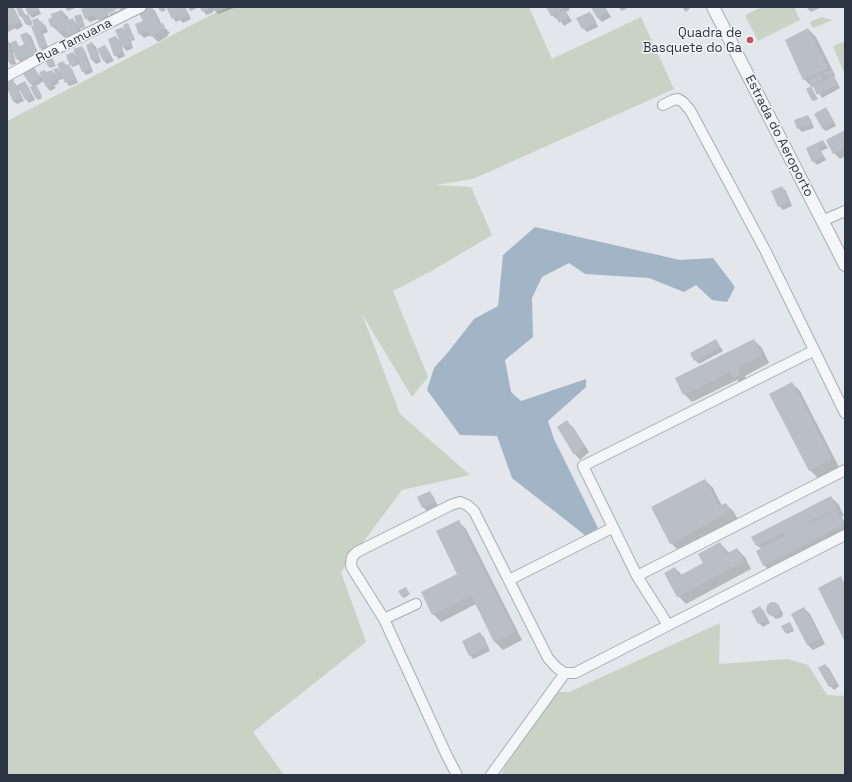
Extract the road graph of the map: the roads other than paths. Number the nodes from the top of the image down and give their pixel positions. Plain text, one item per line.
1 (141, 7) edge
2 (713, 7) edge
3 (7, 76) edge
4 (662, 105) dead end
5 (845, 211) edge
6 (822, 221) junction
7 (845, 265) edge
8 (813, 350) junction
9 (845, 413) edge
10 (845, 470) edge
11 (612, 528) junction
12 (845, 536) edge
13 (637, 576) junction
14 (509, 580) junction
15 (416, 604) dead end
16 (384, 619) junction
17 (668, 626) junction
18 (565, 673) junction
19 (457, 775) edge
20 (491, 775) edge

1 - 3 street, Rua Tamuana
2 - 6 street, Estrada do Aeroporto
4 - 8 street
5 - 6 street
6 - 7 street, Estrada do Aeroporto
8 - 9 street
8 - 11 street
10 - 13 street
11 - 13 street
11 - 14 street
12 - 17 street
13 - 17 street
14 - 16 street
14 - 18 street
15 - 16 street
16 - 19 street
17 - 18 street
18 - 20 street

